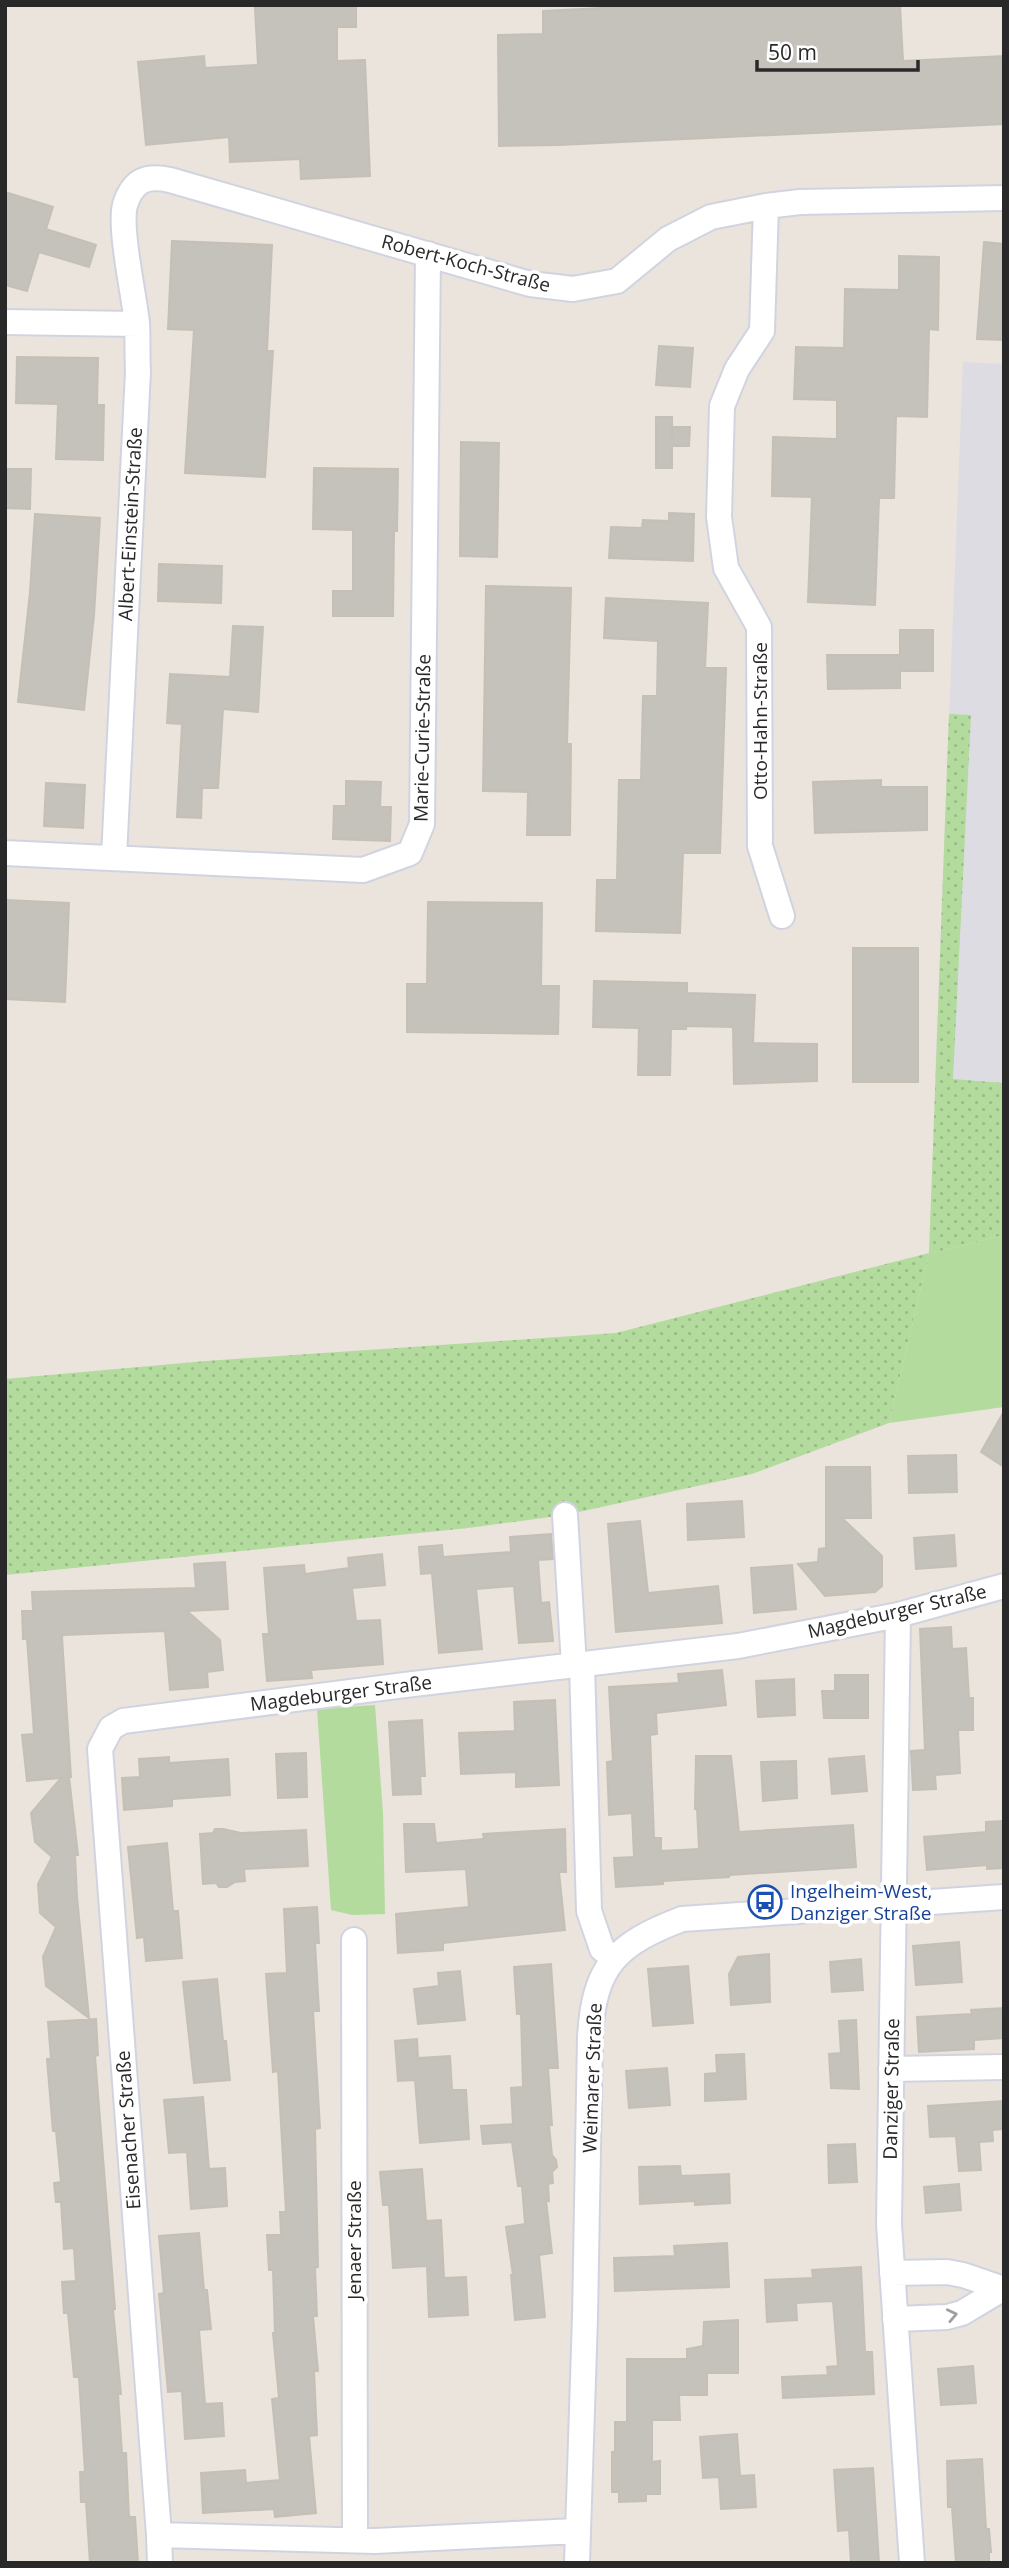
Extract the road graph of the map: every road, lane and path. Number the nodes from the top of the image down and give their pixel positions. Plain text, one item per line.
1 (131, 192) joint
2 (1004, 198) edge
3 (766, 206) junction
4 (428, 254) junction
5 (5, 322) edge
6 (137, 324) junction
7 (5, 853) edge
8 (114, 857) junction
9 (782, 916) dead end
10 (565, 1516) dead end
11 (1004, 1586) edge
12 (898, 1615) junction
13 (578, 1665) junction
14 (111, 1728) joint
15 (1004, 1897) edge
16 (894, 1904) junction
17 (354, 1941) dead end
18 (613, 1958) junction
19 (1004, 2067) edge
20 (891, 2068) junction
21 (892, 2273) junction
22 (1003, 2289) edge
23 (895, 2319) junction
24 (576, 2531) junction
25 (159, 2535) junction
26 (355, 2540) junction
27 (160, 2563) edge
28 (577, 2563) edge
29 (912, 2563) edge

1 - 4 street, Robert-Koch-Straße
1 - 6 street, Albert-Einstein-Straße
2 - 3 street, Robert-Koch-Straße
3 - 4 street, Robert-Koch-Straße
3 - 9 street, Otto-Hahn-Straße
4 - 8 street, Marie-Curie-Straße
5 - 6 street
6 - 8 street, Albert-Einstein-Straße
7 - 8 street, Marie-Curie-Straße
10 - 13 street
11 - 12 street, Magdeburger Straße
12 - 13 street, Magdeburger Straße
12 - 16 street, Danziger Straße
13 - 14 street, Magdeburger Straße
13 - 18 street
14 - 25 street, Eisenacher Straße
15 - 16 street, Weimarer Straße
16 - 18 street, Weimarer Straße
16 - 20 street, Danziger Straße
17 - 26 street, Jenaer Straße
18 - 24 street, Weimarer Straße
19 - 20 street
20 - 21 street, Danziger Straße
21 - 22 street
21 - 23 street, Danziger Straße
23 -> 22 street
23 - 29 street, Danziger Straße
24 - 26 street
24 - 28 street, Weimarer Straße
25 - 26 street
25 - 27 street, Eisenacher Straße

